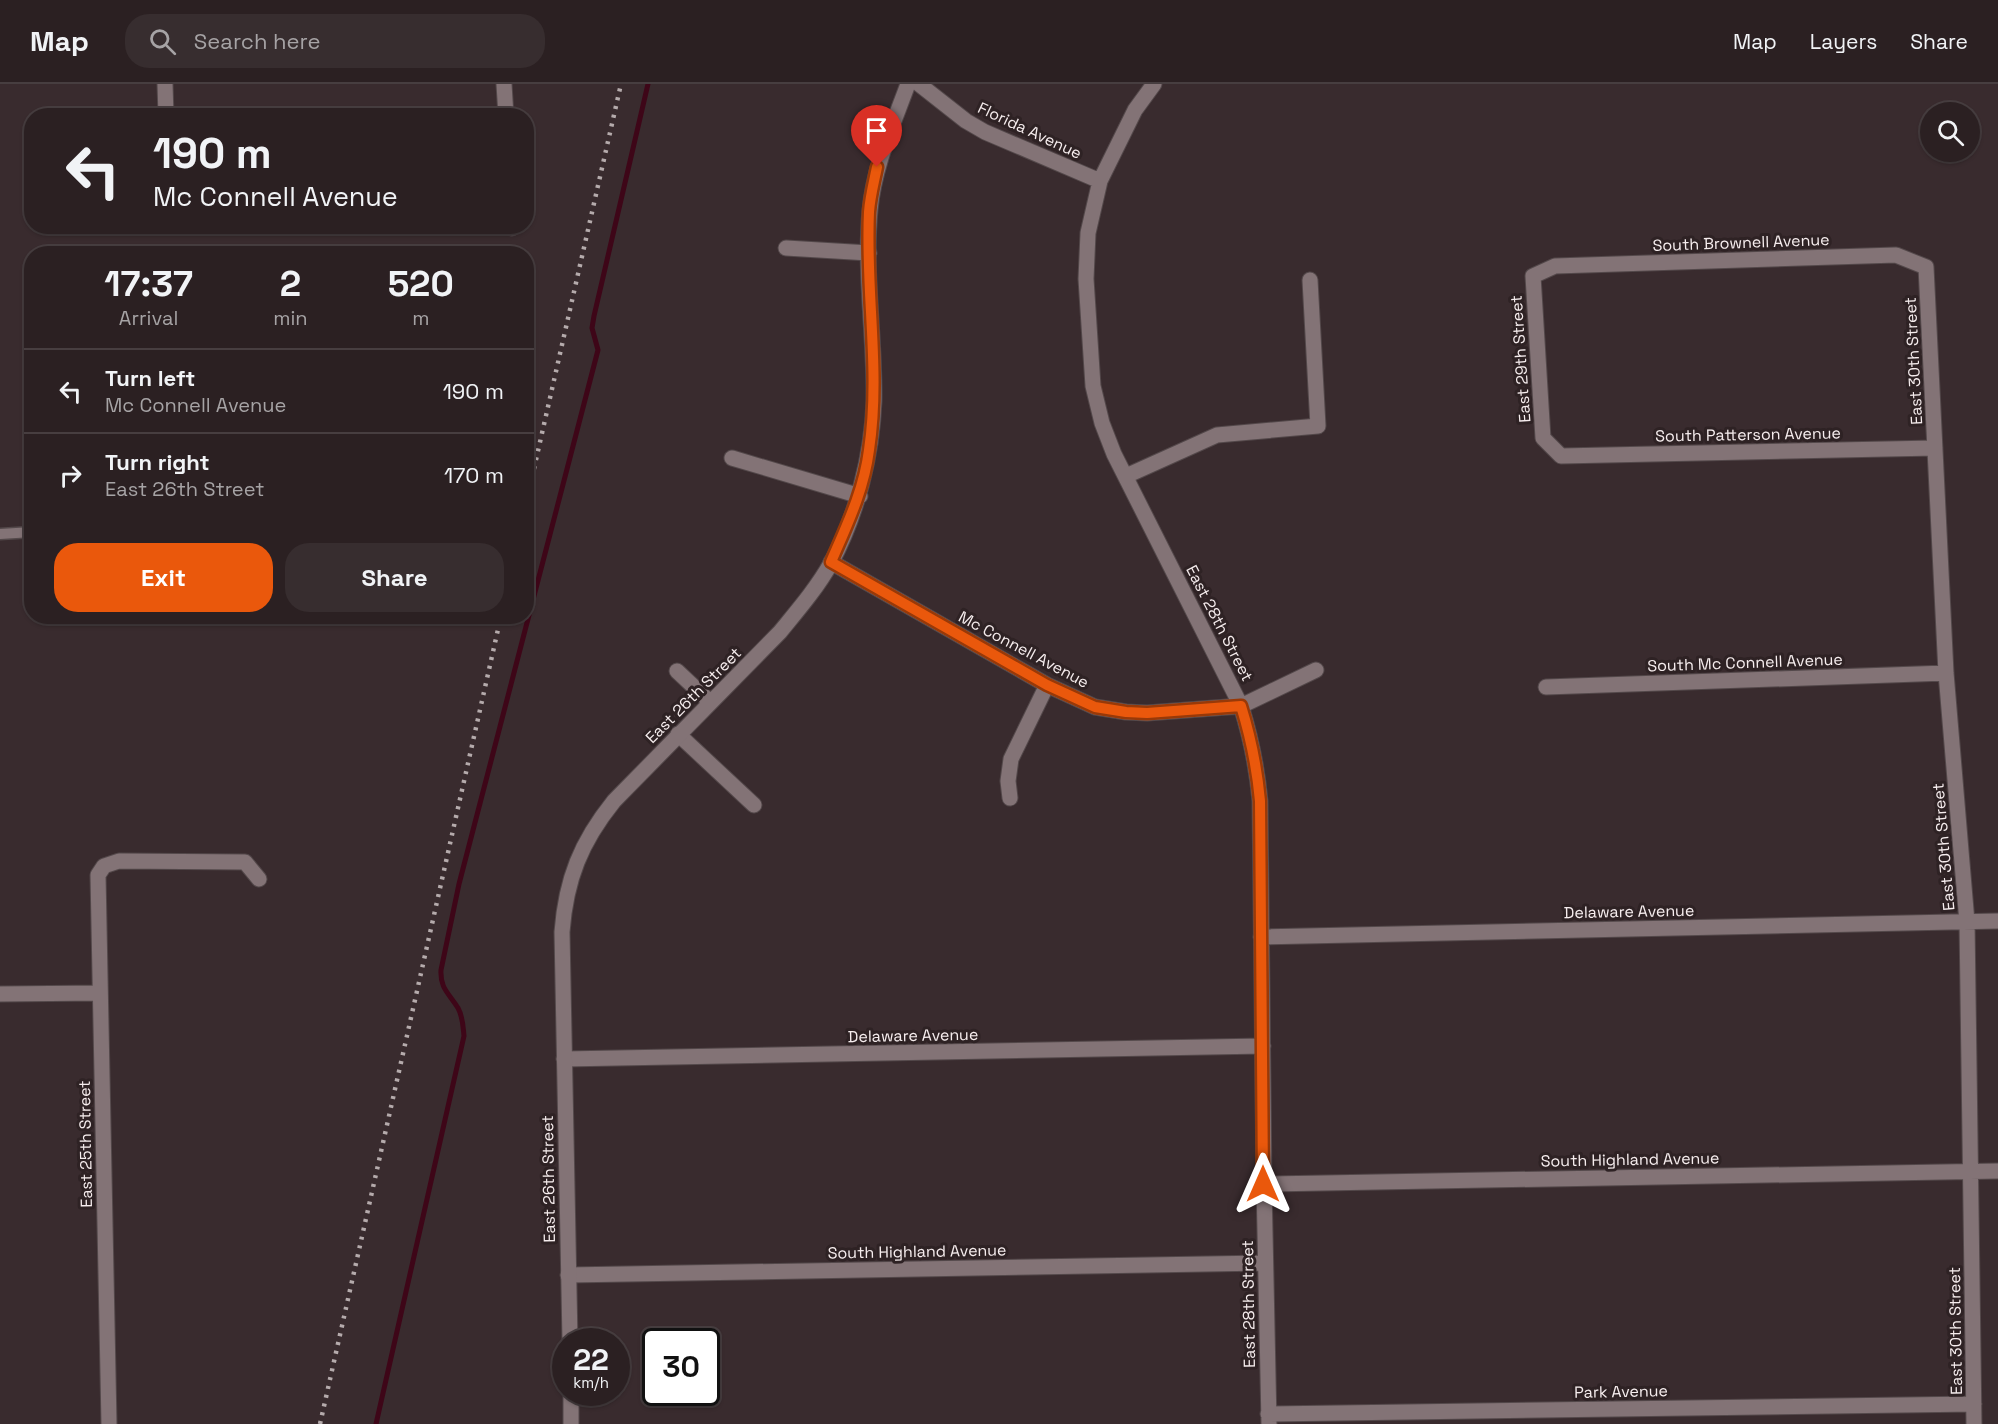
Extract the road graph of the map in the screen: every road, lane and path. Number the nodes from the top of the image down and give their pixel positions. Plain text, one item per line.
1 (165, 84) edge
2 (504, 84) edge
3 (908, 84) edge
4 (919, 84) edge
5 (1154, 84) edge
6 (166, 108) edge
7 (506, 108) edge
8 (1100, 181) junction
9 (786, 248) dead end
10 (869, 253) junction
11 (1555, 266) joint
12 (1926, 267) joint
13 (1310, 280) dead end
14 (1935, 448) junction
15 (1561, 456) joint
16 (732, 458) dead end
17 (1126, 476) junction
18 (860, 496) junction
19 (24, 532) edge
20 (0, 534) edge
21 (831, 562) junction
22 (1316, 670) dead end
23 (677, 671) dead end
24 (1946, 673) junction
25 (1047, 685) junction
26 (1546, 687) dead end
27 (710, 702) junction
28 (1241, 706) junction
29 (678, 734) junction
30 (1010, 798) dead end
31 (754, 805) dead end
32 (259, 879) dead end
33 (1998, 921) edge
34 (1967, 922) junction
35 (1261, 937) junction
36 (100, 993) junction
37 (0, 994) edge
38 (1263, 1046) junction
39 (564, 1059) junction
40 (1971, 1171) junction
41 (1998, 1171) edge
42 (1263, 1184) junction
43 (1265, 1263) junction
44 (568, 1275) junction
45 (570, 1328) edge
46 (1974, 1404) junction
47 (571, 1406) edge
48 (1269, 1419) edge
49 (109, 1424) edge
50 (571, 1424) edge
51 (1974, 1424) edge

1 - 6 street
2 - 7 street
3 - 10 street, East 26th Street
4 - 8 street, Florida Avenue
5 - 8 street, East 28th Street
8 - 17 street, East 28th Street
9 - 10 street
10 - 18 street, East 26th Street
11 - 12 street, South Brownell Avenue
11 - 15 street, East 29th Street
12 - 14 street, East 30th Street
13 - 17 street
14 - 15 street, South Patterson Avenue
14 - 24 street, East 30th Street
16 - 18 street
17 - 28 street, East 28th Street
18 - 21 street, East 26th Street
19 - 20 lane
21 - 25 street, Mc Connell Avenue
21 - 27 street, East 26th Street
22 - 28 street, Mc Connell Avenue
23 - 27 street
24 - 26 street, South Mc Connell Avenue
24 - 34 street, East 30th Street
25 - 28 street, Mc Connell Avenue
25 - 30 street
27 - 29 street, East 26th Street
28 - 35 street, East 28th Street
29 - 31 street
29 - 39 street, East 26th Street
32 - 36 street, East 25th Street
33 - 34 street, Delaware Avenue
34 - 35 street, Delaware Avenue
34 - 40 street, East 30th Street
35 - 38 street, East 28th Street
36 - 37 street
36 - 49 street, East 25th Street
38 - 39 street, Delaware Avenue
38 - 42 street, East 28th Street
39 - 44 street, East 26th Street
40 - 41 street, South Highland Avenue
40 - 42 street, South Highland Avenue
40 - 46 street, East 30th Street
42 - 43 street, East 28th Street
43 - 44 street, South Highland Avenue
43 - 48 street, East 28th Street
44 - 45 street, East 26th Street
46 - 48 street, Park Avenue
46 - 51 street, East 30th Street
47 - 50 street

